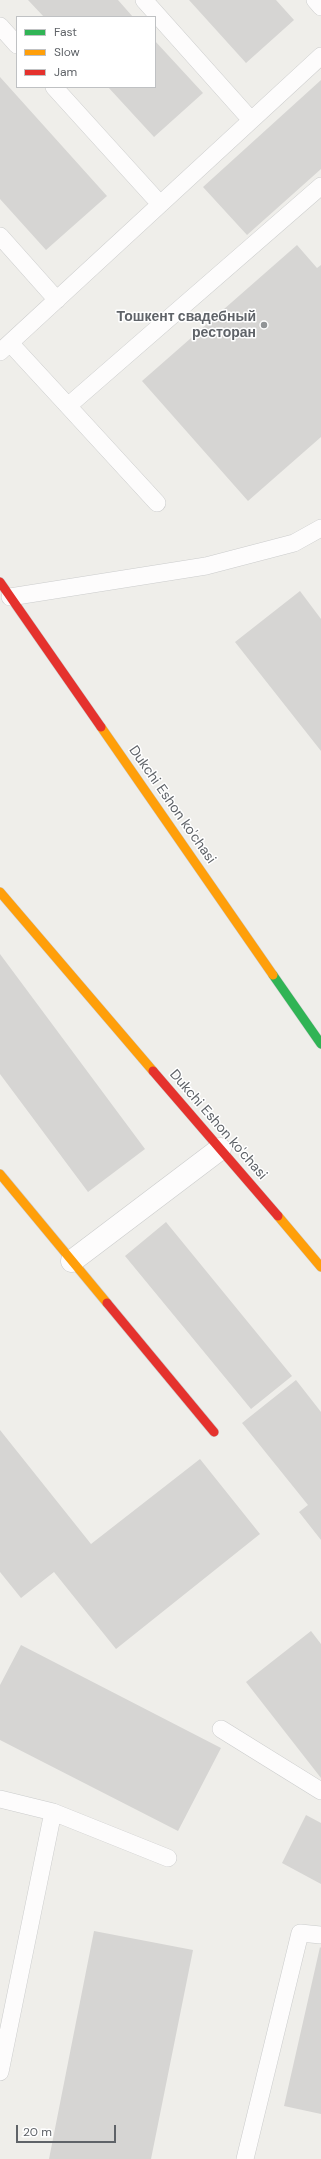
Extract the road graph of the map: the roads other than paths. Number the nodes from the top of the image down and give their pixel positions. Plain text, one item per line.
1 (144, 0) edge
2 (314, 0) edge
3 (321, 7) edge
4 (0, 26) edge
5 (16, 44) edge
6 (321, 56) edge
7 (55, 88) edge
8 (251, 120) junction
9 (321, 186) edge
10 (160, 204) junction
11 (0, 236) edge
12 (57, 300) junction
13 (5, 348) edge
14 (68, 406) junction
15 (157, 504) dead end
16 (321, 528) edge
17 (0, 582) edge
18 (10, 597) junction
19 (0, 892) edge
20 (321, 1044) edge
21 (220, 1149) junction
22 (0, 1174) edge
23 (72, 1261) junction
24 (321, 1267) edge
25 (214, 1432) dead end
26 (221, 1729) dead end
27 (321, 1791) edge
28 (0, 1799) edge
29 (53, 1812) junction
30 (168, 1858) dead end
31 (321, 1935) edge
32 (0, 2072) edge
33 (245, 2159) edge

1 - 8 lane
2 - 3 lane
4 - 5 lane
6 - 8 lane
7 - 10 lane
8 - 10 lane
9 - 14 lane
10 - 12 lane
11 - 12 lane
12 - 13 lane
13 - 14 lane
14 - 15 lane
16 - 18 lane
17 - 18 main road, Dukchi Eshon ko'chasi
18 - 20 main road, Dukchi Eshon ko'chasi
19 - 21 main road, Dukchi Eshon ko'chasi
21 - 23 street
21 - 24 main road, Dukchi Eshon ko'chasi
22 - 23 main road
23 - 25 main road
26 - 27 lane
28 - 29 lane
29 - 30 lane
29 - 32 lane
31 - 33 lane

